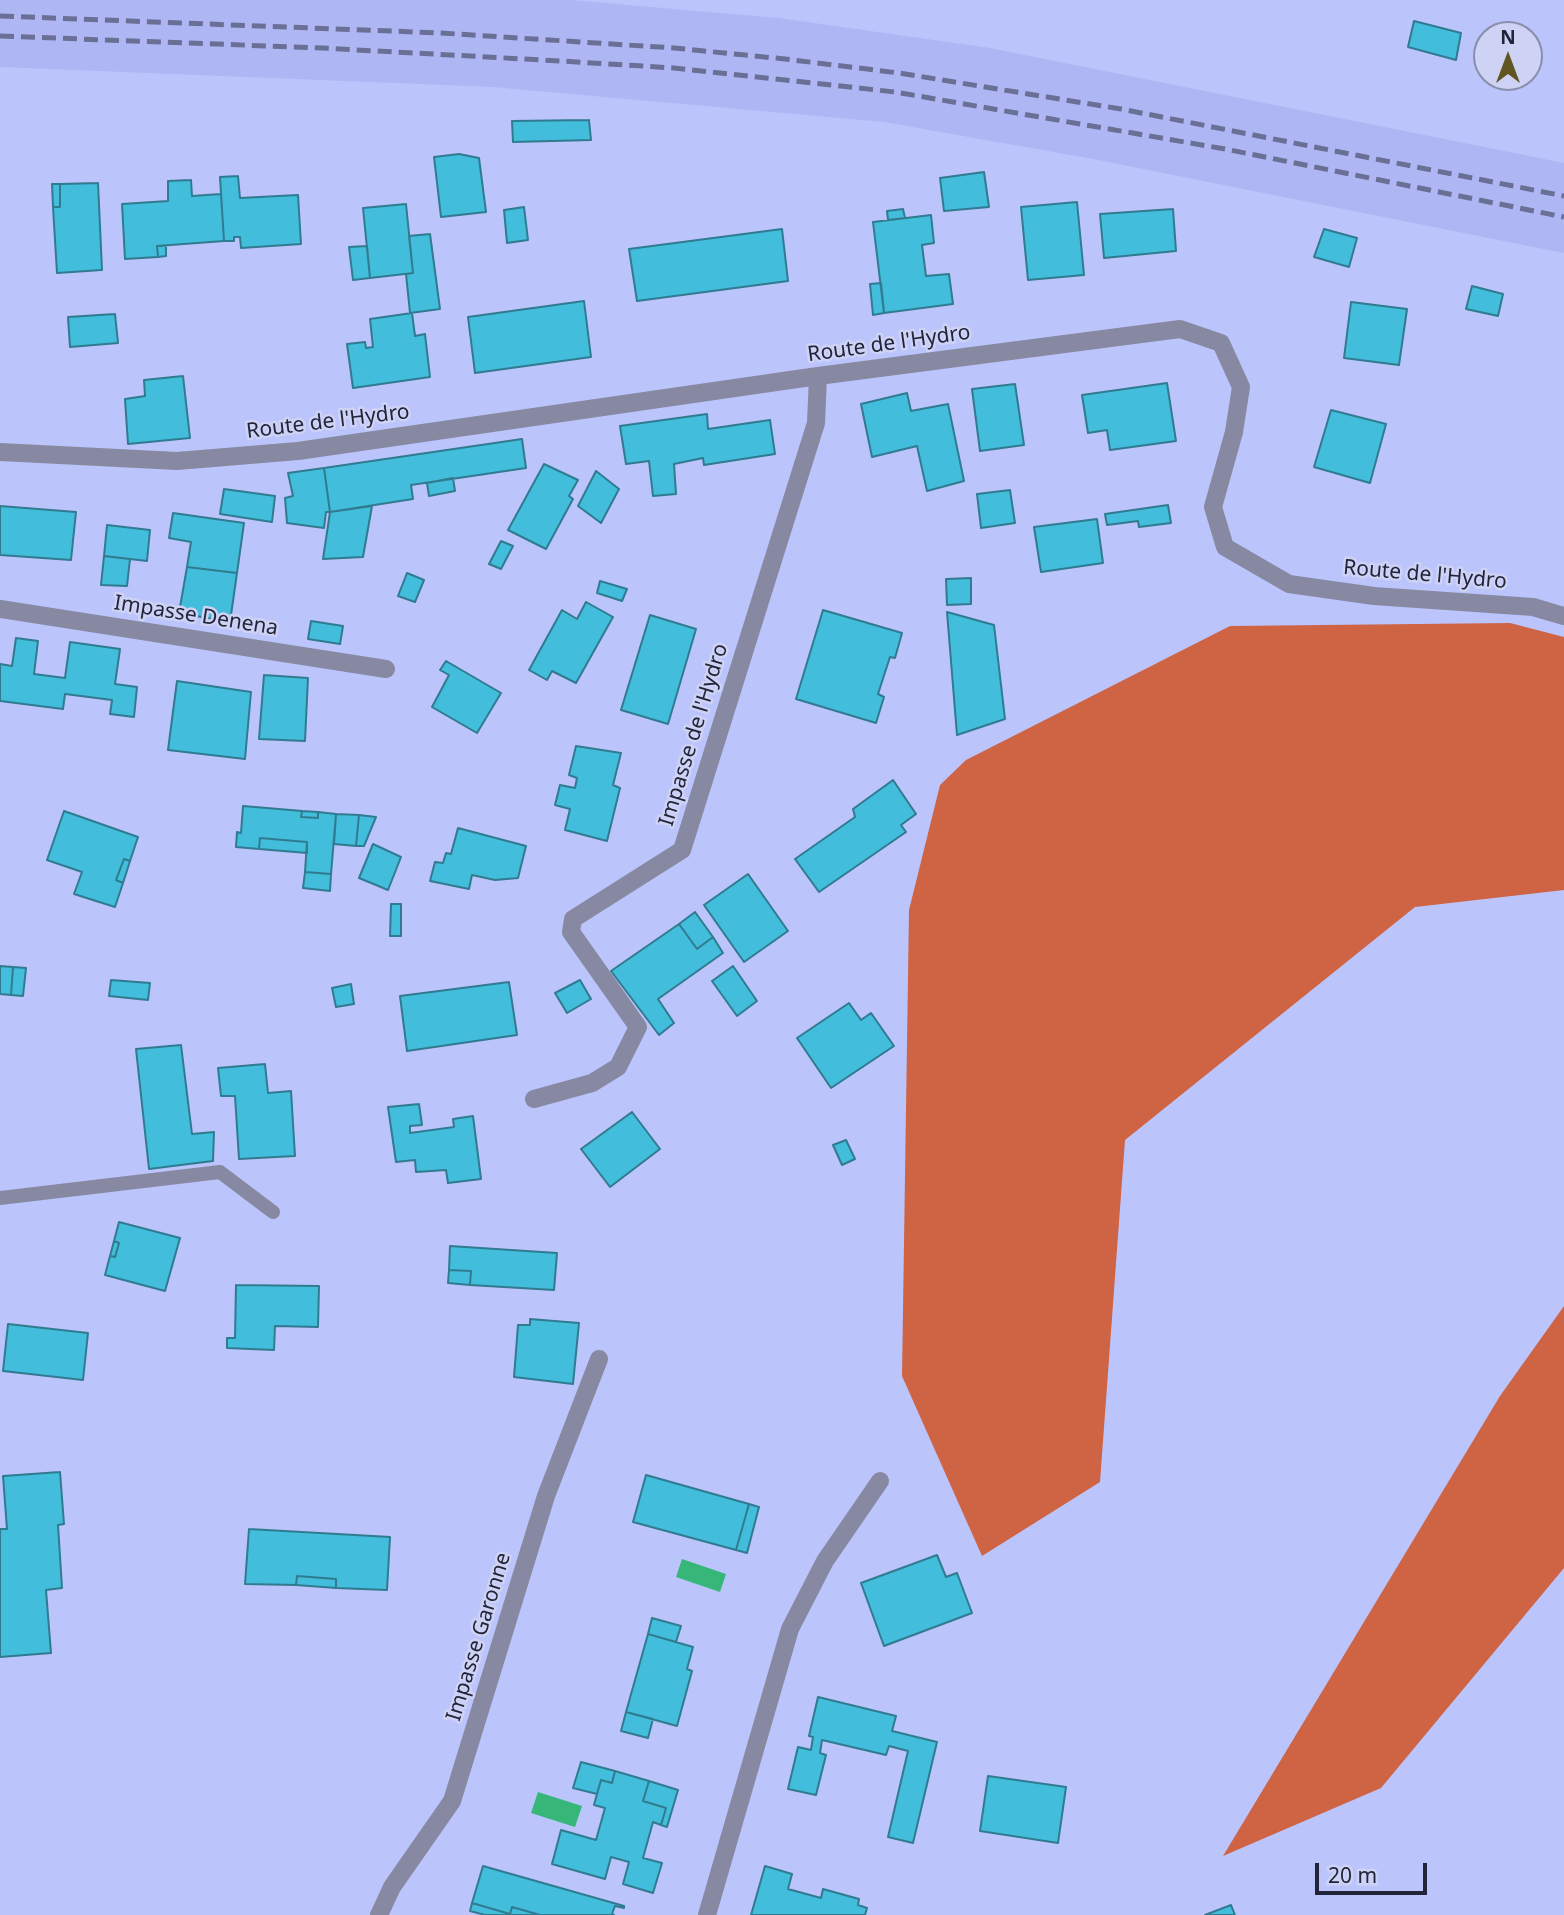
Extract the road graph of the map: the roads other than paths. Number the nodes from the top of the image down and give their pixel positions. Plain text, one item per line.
1 (818, 376) junction
2 (0, 452) edge
3 (0, 609) edge
4 (1564, 616) edge
5 (386, 668) dead end
6 (534, 1099) dead end
7 (0, 1198) edge
8 (273, 1212) dead end
9 (599, 1359) dead end
10 (880, 1481) dead end
11 (379, 1915) edge
12 (707, 1915) edge

1 - 2 street, Route de l'Hydro
1 - 4 street, Route de l'Hydro
1 - 6 street, Impasse de l'Hydro
3 - 5 street, Impasse Denena
7 - 8 lane
9 - 11 street, Impasse Garonne
10 - 12 street

